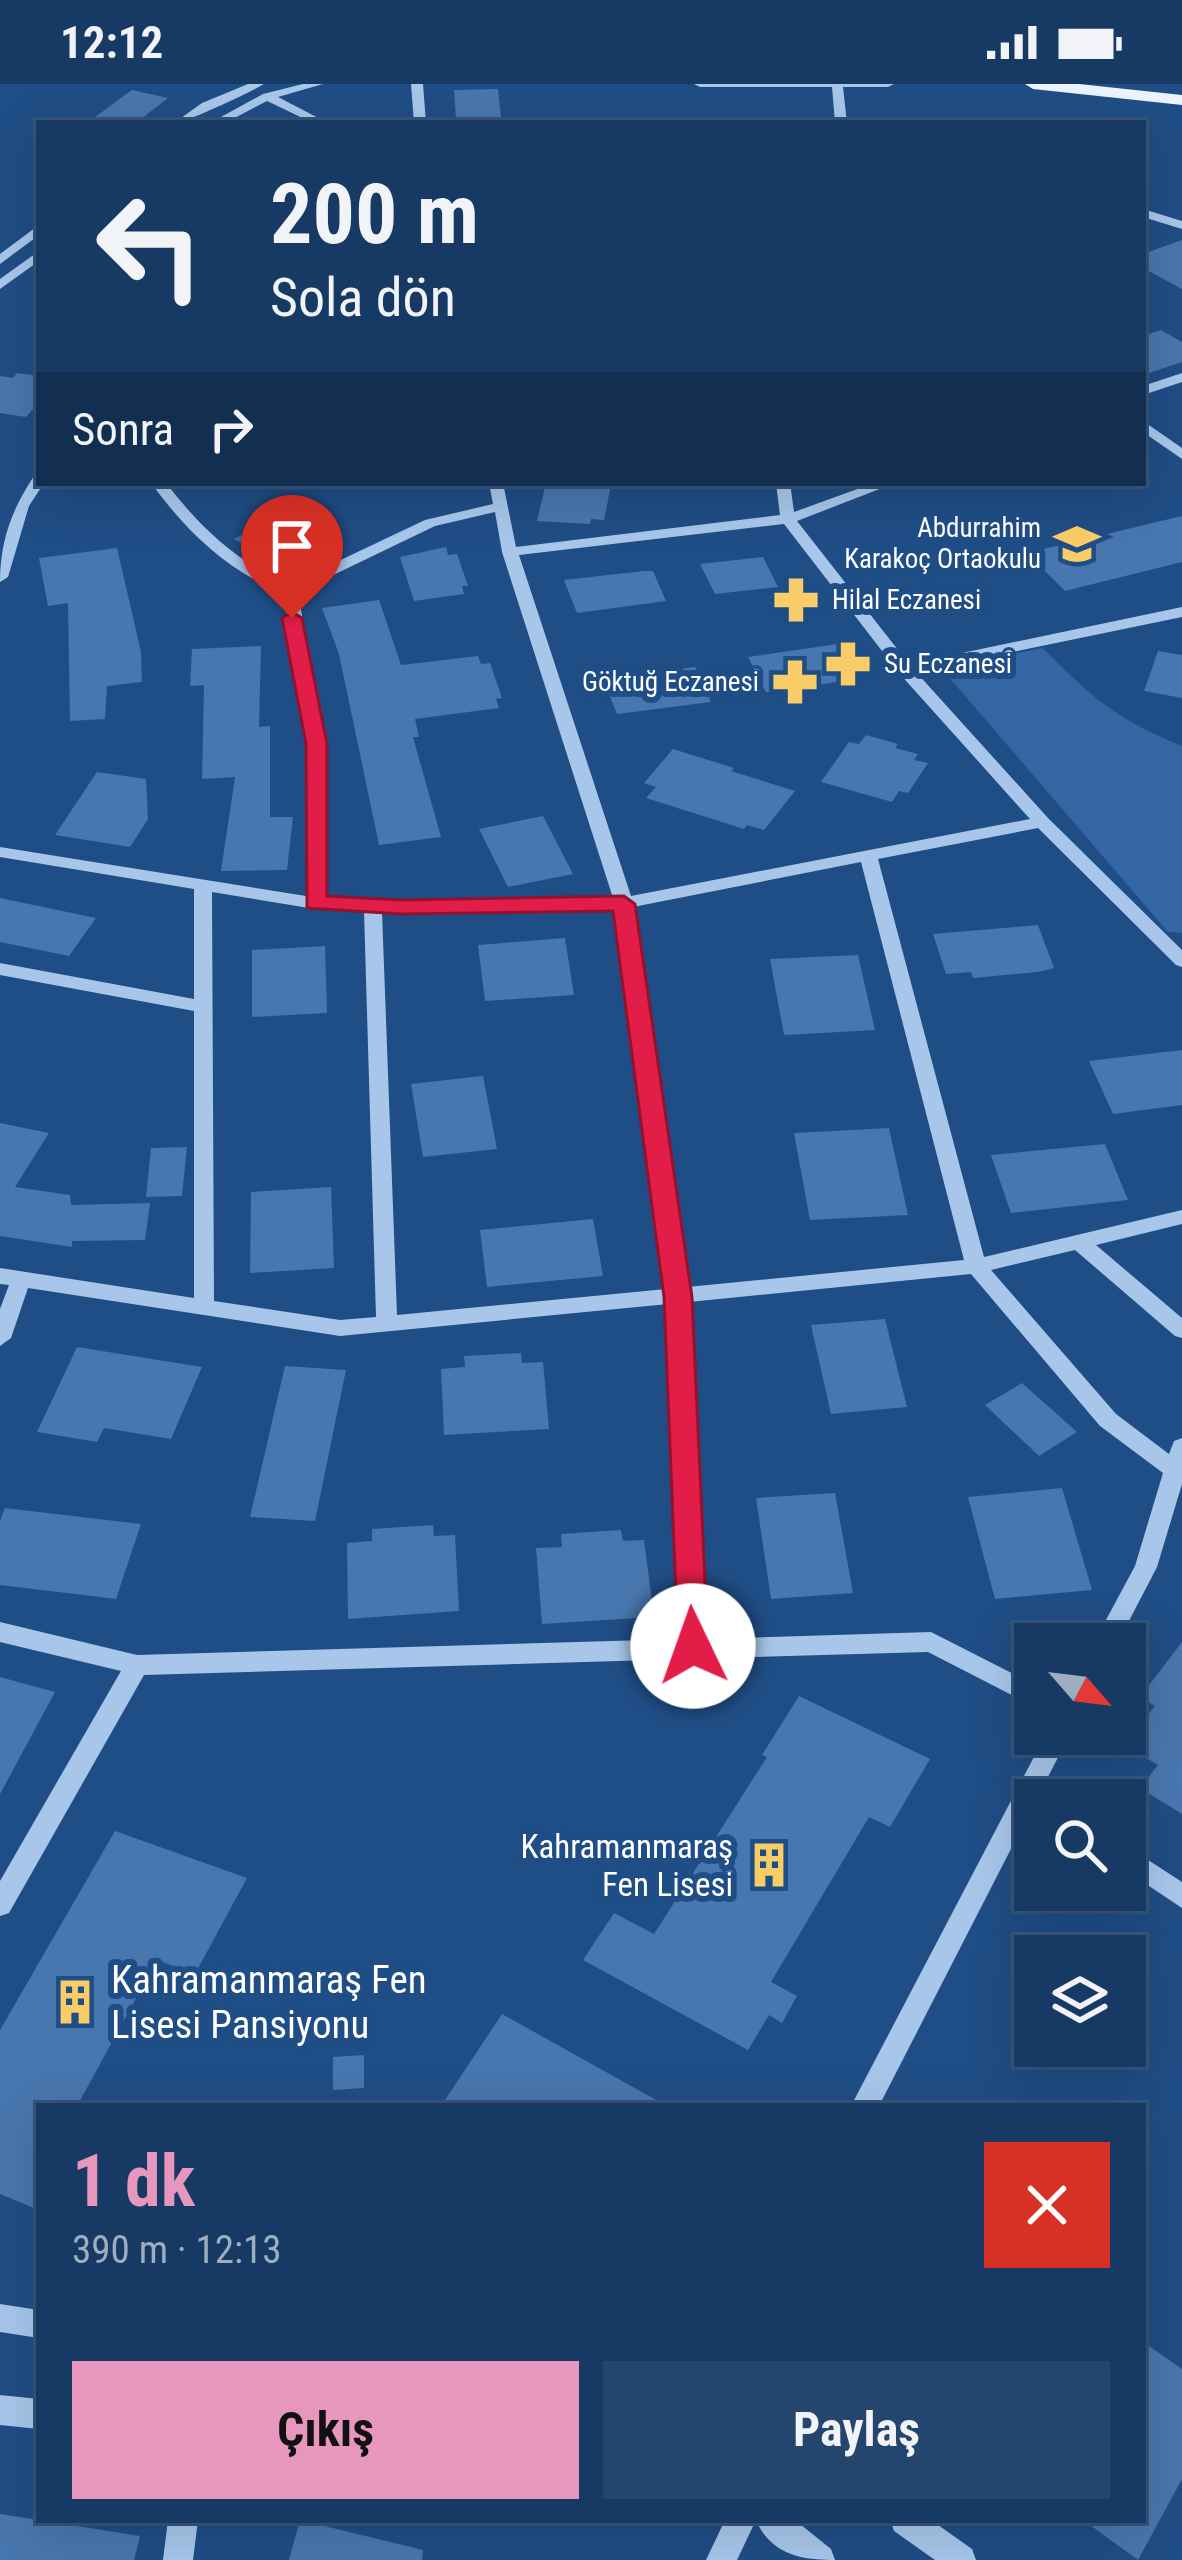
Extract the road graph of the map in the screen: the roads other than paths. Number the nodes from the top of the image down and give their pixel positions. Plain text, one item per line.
1 (317, 84) edge
2 (418, 84) edge
3 (700, 84) edge
4 (888, 84) edge
5 (1034, 84) edge
6 (837, 85) edge
7 (262, 90) edge
8 (1182, 100) edge
9 (184, 120) edge
10 (220, 120) edge
11 (317, 120) edge
12 (420, 120) edge
13 (841, 120) edge
14 (1146, 214) edge
15 (1182, 225) edge
16 (36, 232) edge
17 (36, 257) edge
18 (0, 260) edge
19 (0, 285) edge
20 (1182, 377) edge
21 (1146, 390) edge
22 (1146, 427) edge
23 (1182, 455) edge
24 (36, 483) edge
25 (160, 486) edge
26 (493, 486) edge
27 (783, 486) edge
28 (880, 486) edge
29 (0, 505) edge
30 (22, 506) junction
31 (499, 507) junction
32 (788, 519) junction
33 (510, 552) junction
34 (0, 577) edge
35 (290, 590) junction
36 (1182, 612) edge
37 (905, 670) junction
38 (1042, 822) junction
39 (0, 852) edge
40 (869, 858) junction
41 (203, 887) junction
42 (316, 903) junction
43 (624, 904) junction
44 (373, 906) junction
45 (1182, 961) edge
46 (0, 969) edge
47 (202, 1007) junction
48 (1182, 1216) edge
49 (1076, 1240) junction
50 (976, 1266) junction
51 (10, 1279) edge
52 (678, 1297) junction
53 (204, 1308) junction
54 (386, 1323) junction
55 (1182, 1330) edge
56 (0, 1337) edge
57 (1179, 1458) edge
58 (1116, 1623) edge
59 (0, 1632) edge
60 (693, 1646) junction
61 (136, 1665) junction
62 (1014, 1686) edge
63 (1014, 1838) edge
64 (1146, 1871) edge
65 (1182, 1897) edge
66 (0, 1904) edge
67 (868, 2103) edge
68 (0, 2318) edge
69 (36, 2324) edge
70 (0, 2410) edge
71 (36, 2414) edge
72 (183, 2523) edge
73 (740, 2523) edge
74 (775, 2523) edge
75 (909, 2523) edge
76 (178, 2560) edge
77 (721, 2560) edge
78 (820, 2560) edge
79 (961, 2560) edge

1 - 7 street
2 - 12 street
3 - 6 street
4 - 6 street
5 - 8 main road
6 - 13 street
7 - 9 street
7 - 10 street
7 - 11 street
14 - 15 street
16 - 18 street
17 - 19 street
20 - 21 street
22 - 23 street
24 - 30 street
25 - 35 street
26 - 31 street
27 - 32 street
28 - 32 street
29 - 30 street
30 - 34 street
31 - 33 street
31 - 35 street
32 - 33 street
32 - 37 street
33 - 43 street
35 - 42 street
36 - 37 street
37 - 38 street
38 - 40 street
38 - 45 street
39 - 41 street
40 - 43 street
40 - 50 street
41 - 42 street
41 - 47 street
42 - 44 street
43 - 44 street
43 - 52 street
44 - 54 street
46 - 47 street
47 - 53 street
48 - 49 street
49 - 50 street
49 - 55 street
50 - 52 street
50 - 57 street
51 - 53 street
51 - 56 street
52 - 54 street
52 - 60 street
53 - 54 street
57 - 58 street
59 - 61 street
60 - 61 street
60 - 62 street
61 - 66 street
63 - 67 street
64 - 65 street
68 - 69 street
70 - 71 street
72 - 76 street
73 - 77 street
74 - 78 street
75 - 79 street

